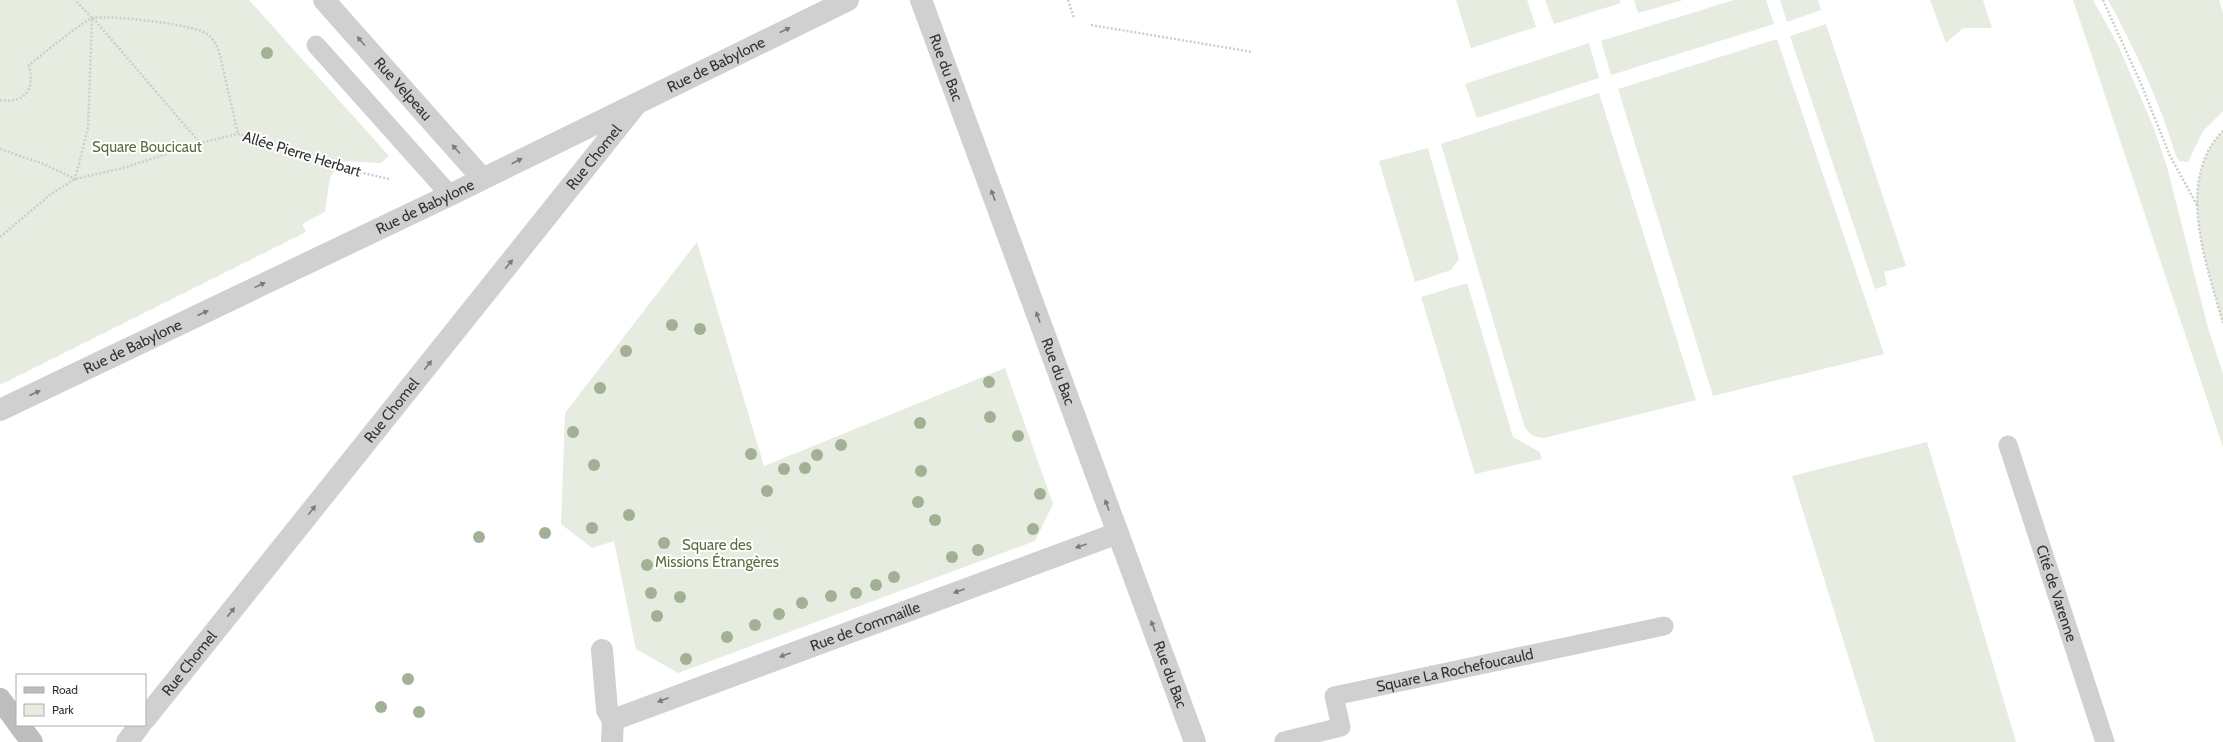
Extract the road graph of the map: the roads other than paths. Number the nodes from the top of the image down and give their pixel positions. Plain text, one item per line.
1 (324, 0) edge
2 (848, 0) edge
3 (921, 0) edge
4 (316, 44) dead end
5 (638, 101) junction
6 (482, 178) junction
7 (450, 195) junction
8 (0, 410) edge
9 (2008, 445) dead end
10 (1118, 533) junction
11 (1664, 626) dead end
12 (602, 650) dead end
13 (0, 699) edge
14 (146, 718) edge
15 (613, 720) junction
16 (16, 721) edge
17 (20, 726) edge
18 (139, 726) edge
19 (1284, 741) dead end
20 (32, 742) edge
21 (127, 742) edge
22 (612, 742) edge
23 (1195, 742) edge
24 (2105, 742) edge

6 -> 1 street, Rue Velpeau
5 -> 2 street, Rue de Babylone
10 -> 3 street, Rue du Bac
4 - 7 lane
6 -> 5 street, Rue de Babylone
14 -> 5 street, Rue Chomel
6 - 7 street, Rue de Babylone
8 -> 7 street, Rue de Babylone
9 - 24 lane, Cité de Varenne
10 -> 15 street, Rue de Commaille
23 -> 10 street, Rue du Bac
11 - 19 lane, Square La Rochefoucauld
12 - 15 street
13 - 16 main road
15 - 22 street
17 - 20 main road
18 - 21 street

